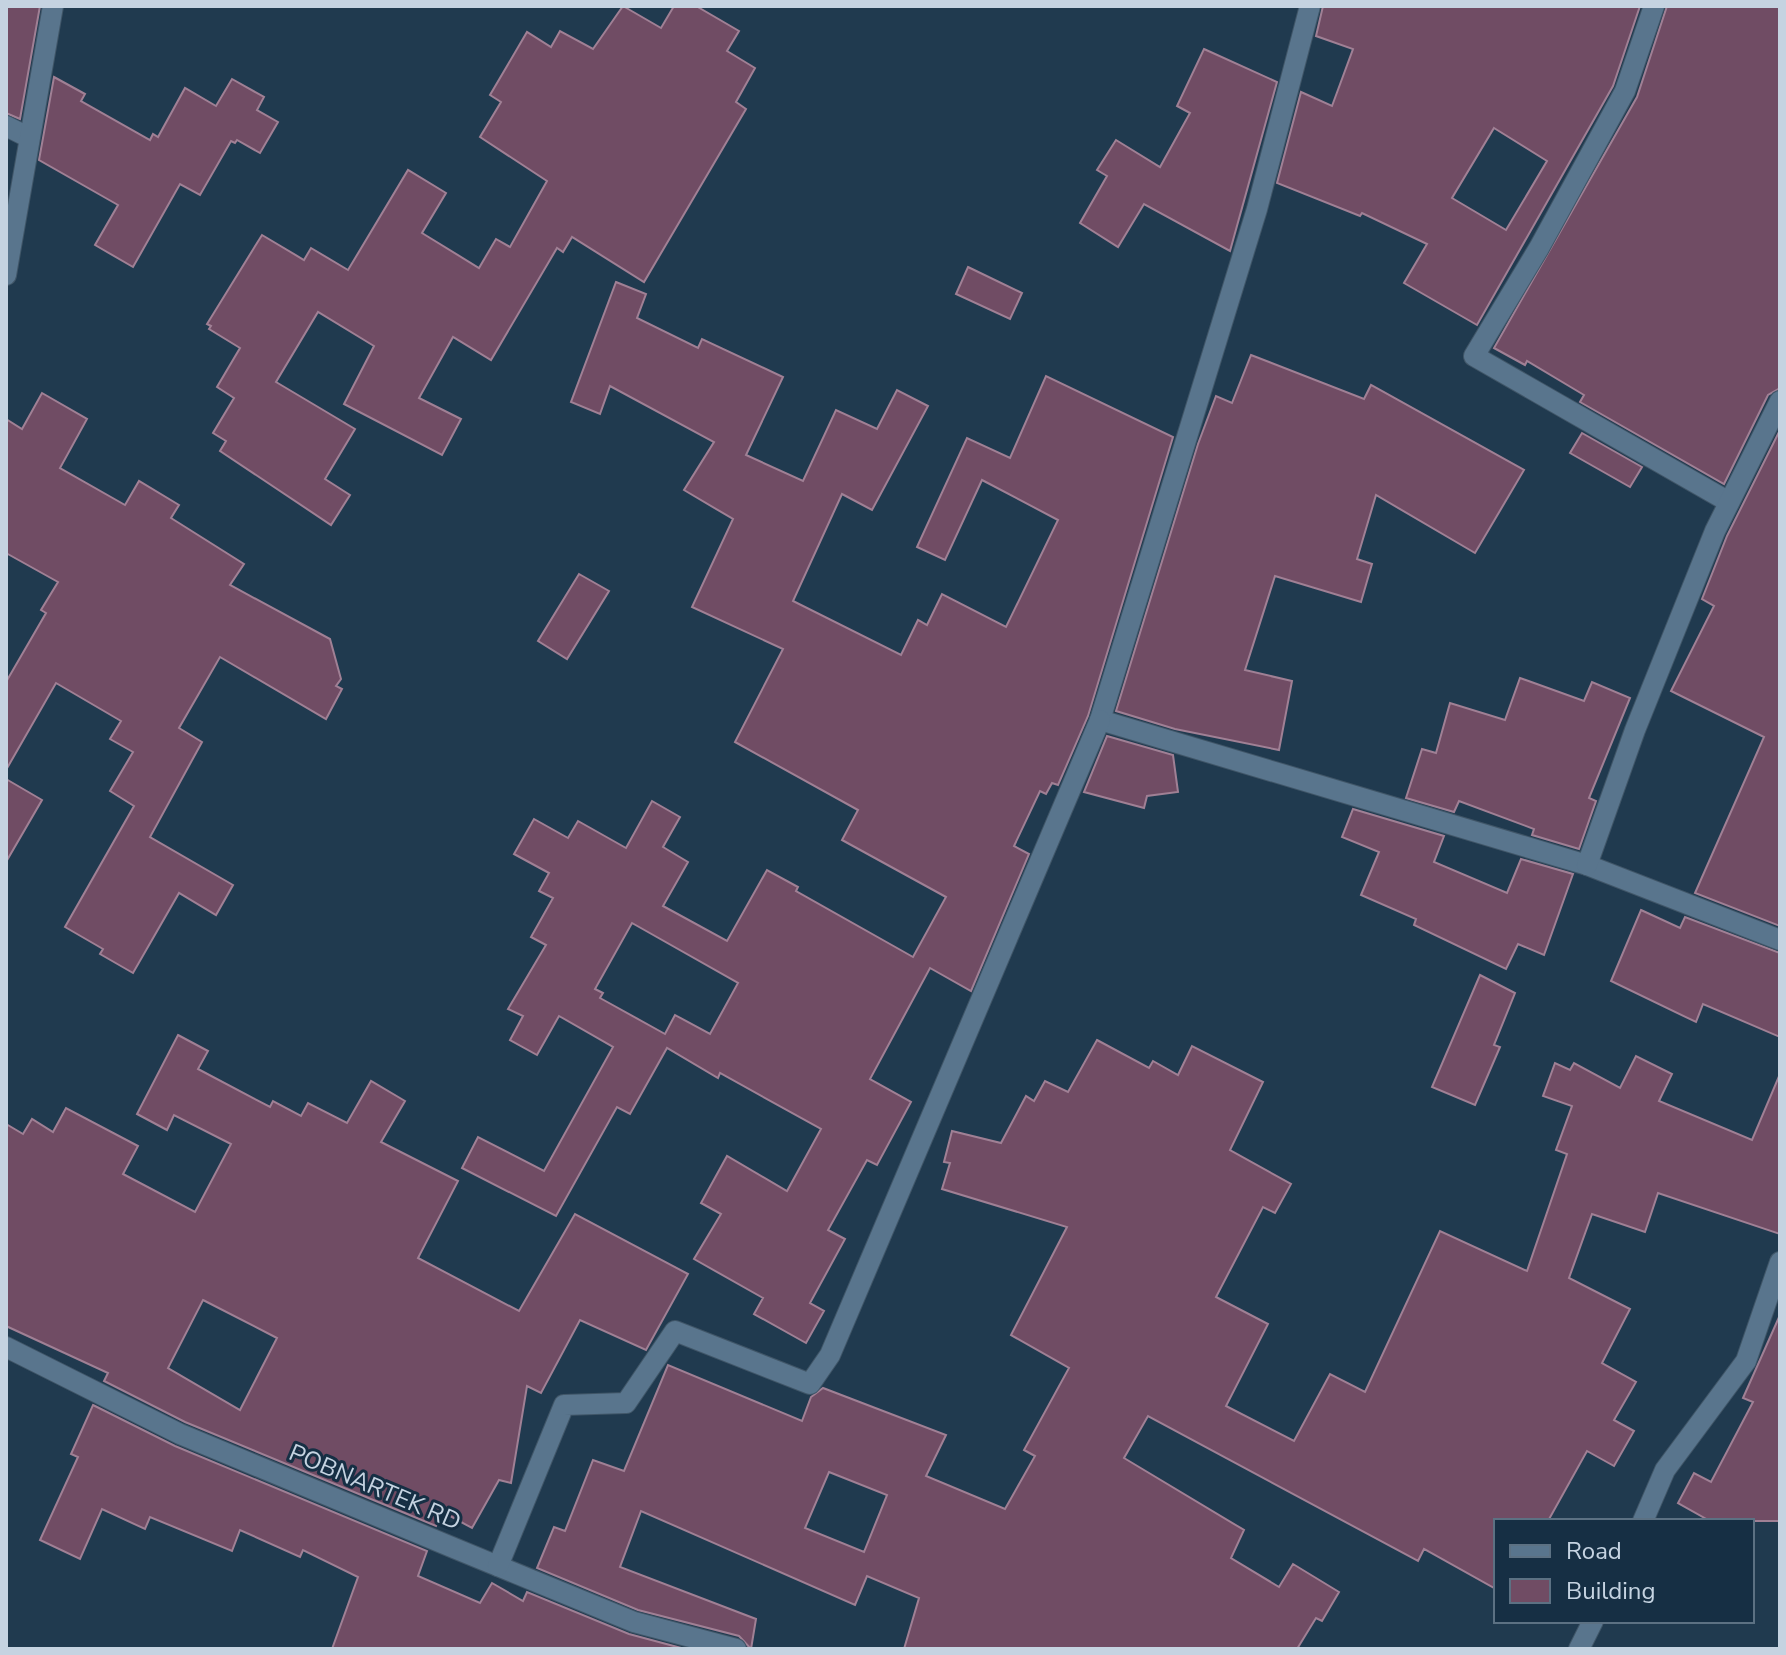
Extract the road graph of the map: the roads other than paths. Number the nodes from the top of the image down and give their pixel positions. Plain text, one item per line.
1 (53, 6) edge
2 (1310, 6) edge
3 (1654, 6) edge
4 (6, 126) edge
5 (28, 137) junction
6 (11, 215) edge
7 (6, 275) edge
8 (1780, 401) edge
9 (1729, 502) junction
10 (1100, 720) junction
11 (1587, 865) junction
12 (1780, 940) edge
13 (1780, 1262) edge
14 (6, 1347) edge
15 (1644, 1519) edge
16 (498, 1566) junction
17 (1592, 1623) edge
18 (736, 1649) edge
19 (1579, 1649) edge

1 - 5 street
2 - 10 street
3 - 9 street
4 - 5 street
5 - 6 street
6 - 7 street
8 - 9 street
9 - 11 street
10 - 11 street
10 - 16 street
11 - 12 street
13 - 15 street
14 - 16 street, POBNARTEK RD
16 - 18 street, POBNARTEK RD
17 - 19 street

